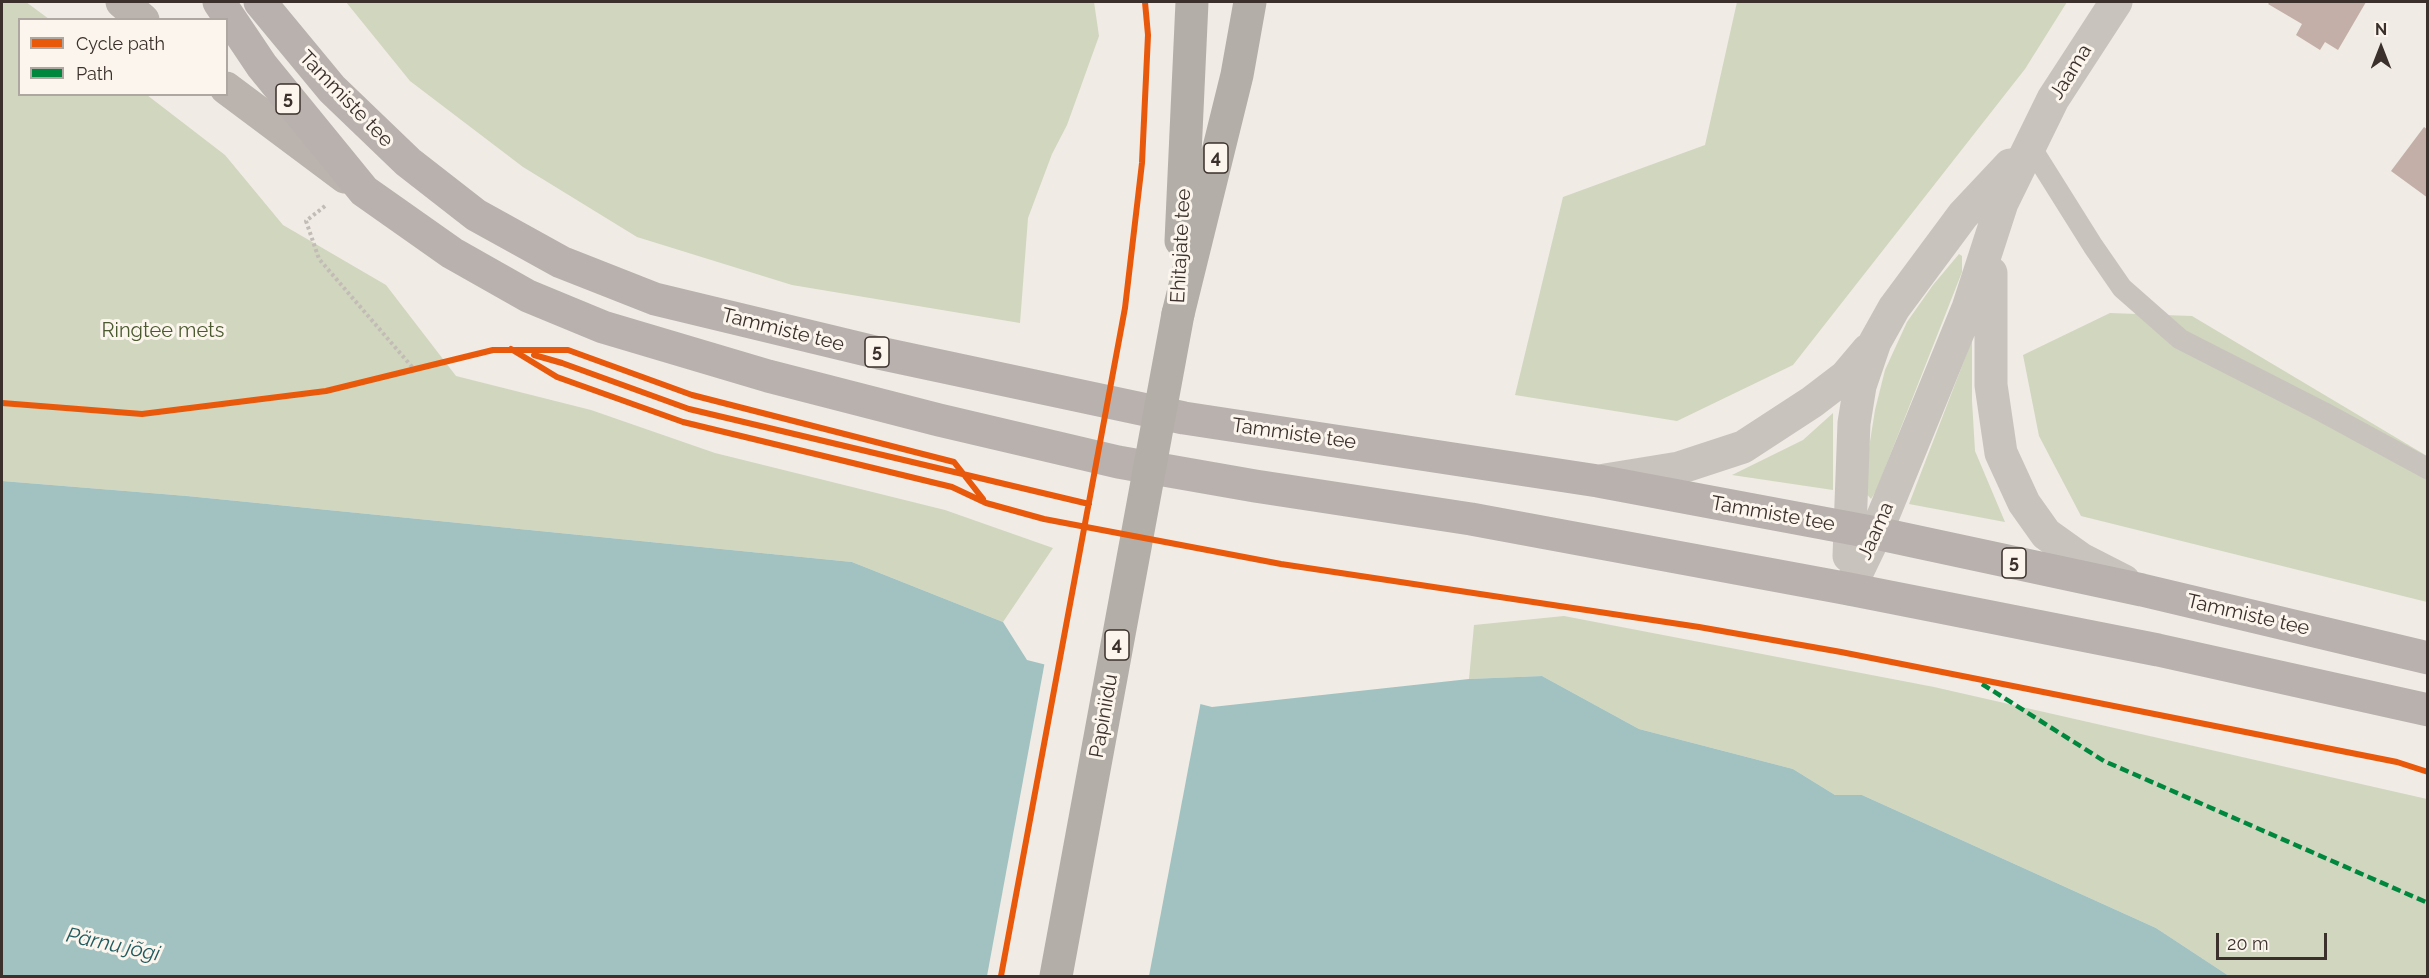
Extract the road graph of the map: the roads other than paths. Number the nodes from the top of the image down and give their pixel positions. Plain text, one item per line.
1 (122, 2) edge
2 (219, 2) edge
3 (260, 2) edge
4 (1192, 2) edge
5 (1250, 2) edge
6 (2116, 2) edge
7 (141, 18) edge
8 (228, 89) edge
9 (2030, 144) junction
10 (364, 191) junction
11 (1991, 238) junction
12 (1178, 314) junction
13 (1875, 342) junction
14 (2427, 469) edge
15 (1598, 482) junction
16 (1862, 530) junction
17 (1849, 589) junction
18 (2142, 590) junction
19 (2427, 658) edge
20 (2427, 710) edge
21 (1056, 976) edge

1 - 7 main road
2 - 10 main road, 5
3 - 15 main road, Tammiste tee / 5
4 - 12 highway, Ehitajate tee / 4
5 - 12 highway, Ehitajate tee / 4
6 - 9 street, Jaama
8 - 10 main road
9 - 11 street, Jaama
9 - 13 street, Jaama
9 - 14 lane
10 - 17 main road, 5
11 - 16 street, Jaama
11 - 18 street, Jaama
12 - 21 highway, Papiniidu / 4, bridge
13 - 15 street, Jaama
13 - 16 street, Jaama
15 - 16 main road, Tammiste tee / 5
16 - 17 street, Jaama
16 - 18 main road, Tammiste tee / 5
17 - 20 main road, 5
18 - 19 main road, Tammiste tee / 5

